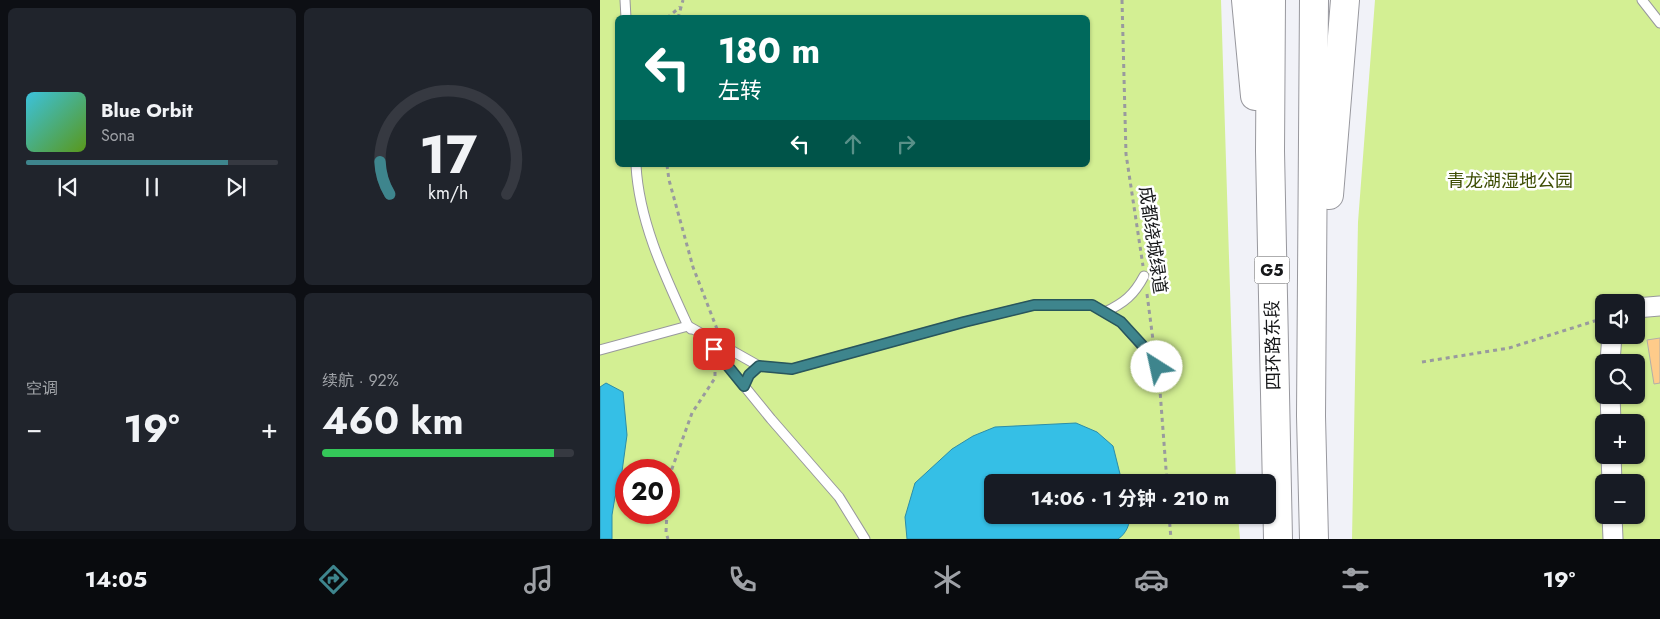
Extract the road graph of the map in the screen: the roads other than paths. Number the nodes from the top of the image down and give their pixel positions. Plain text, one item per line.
1 (625, 0) edge
2 (1246, 0) edge
3 (1271, 0) edge
4 (1314, 0) edge
5 (1345, 0) edge
6 (1642, 0) edge
7 (626, 15) edge
8 (1660, 23) edge
9 (636, 167) edge
10 (1272, 264) junction
11 (1144, 276) road end
12 (1660, 306) edge
13 (1645, 307) edge
14 (1105, 312) junction
15 (688, 326) junction
16 (719, 347) junction
17 (600, 350) edge
18 (759, 366) junction
19 (1157, 367) road end
20 (744, 386) junction
21 (1311, 416) junction
22 (1612, 524) edge
23 (865, 539) edge
24 (1278, 539) edge
25 (1314, 539) edge
26 (1613, 539) edge

1 - 7 lane
2 - 10 highway
3 - 10 highway, 四环路东段 / G5
4 - 21 highway, G5
5 - 21 highway
6 - 8 lane
9 - 15 lane
10 - 24 highway, 四环路东段 / G5
11 - 14 lane
12 - 13 street
14 - 18 lane
14 - 19 lane
15 - 16 lane
15 - 17 lane
16 - 18 lane
16 - 20 lane
18 - 20 lane
20 - 23 lane
21 - 25 highway, G5
22 - 26 street

